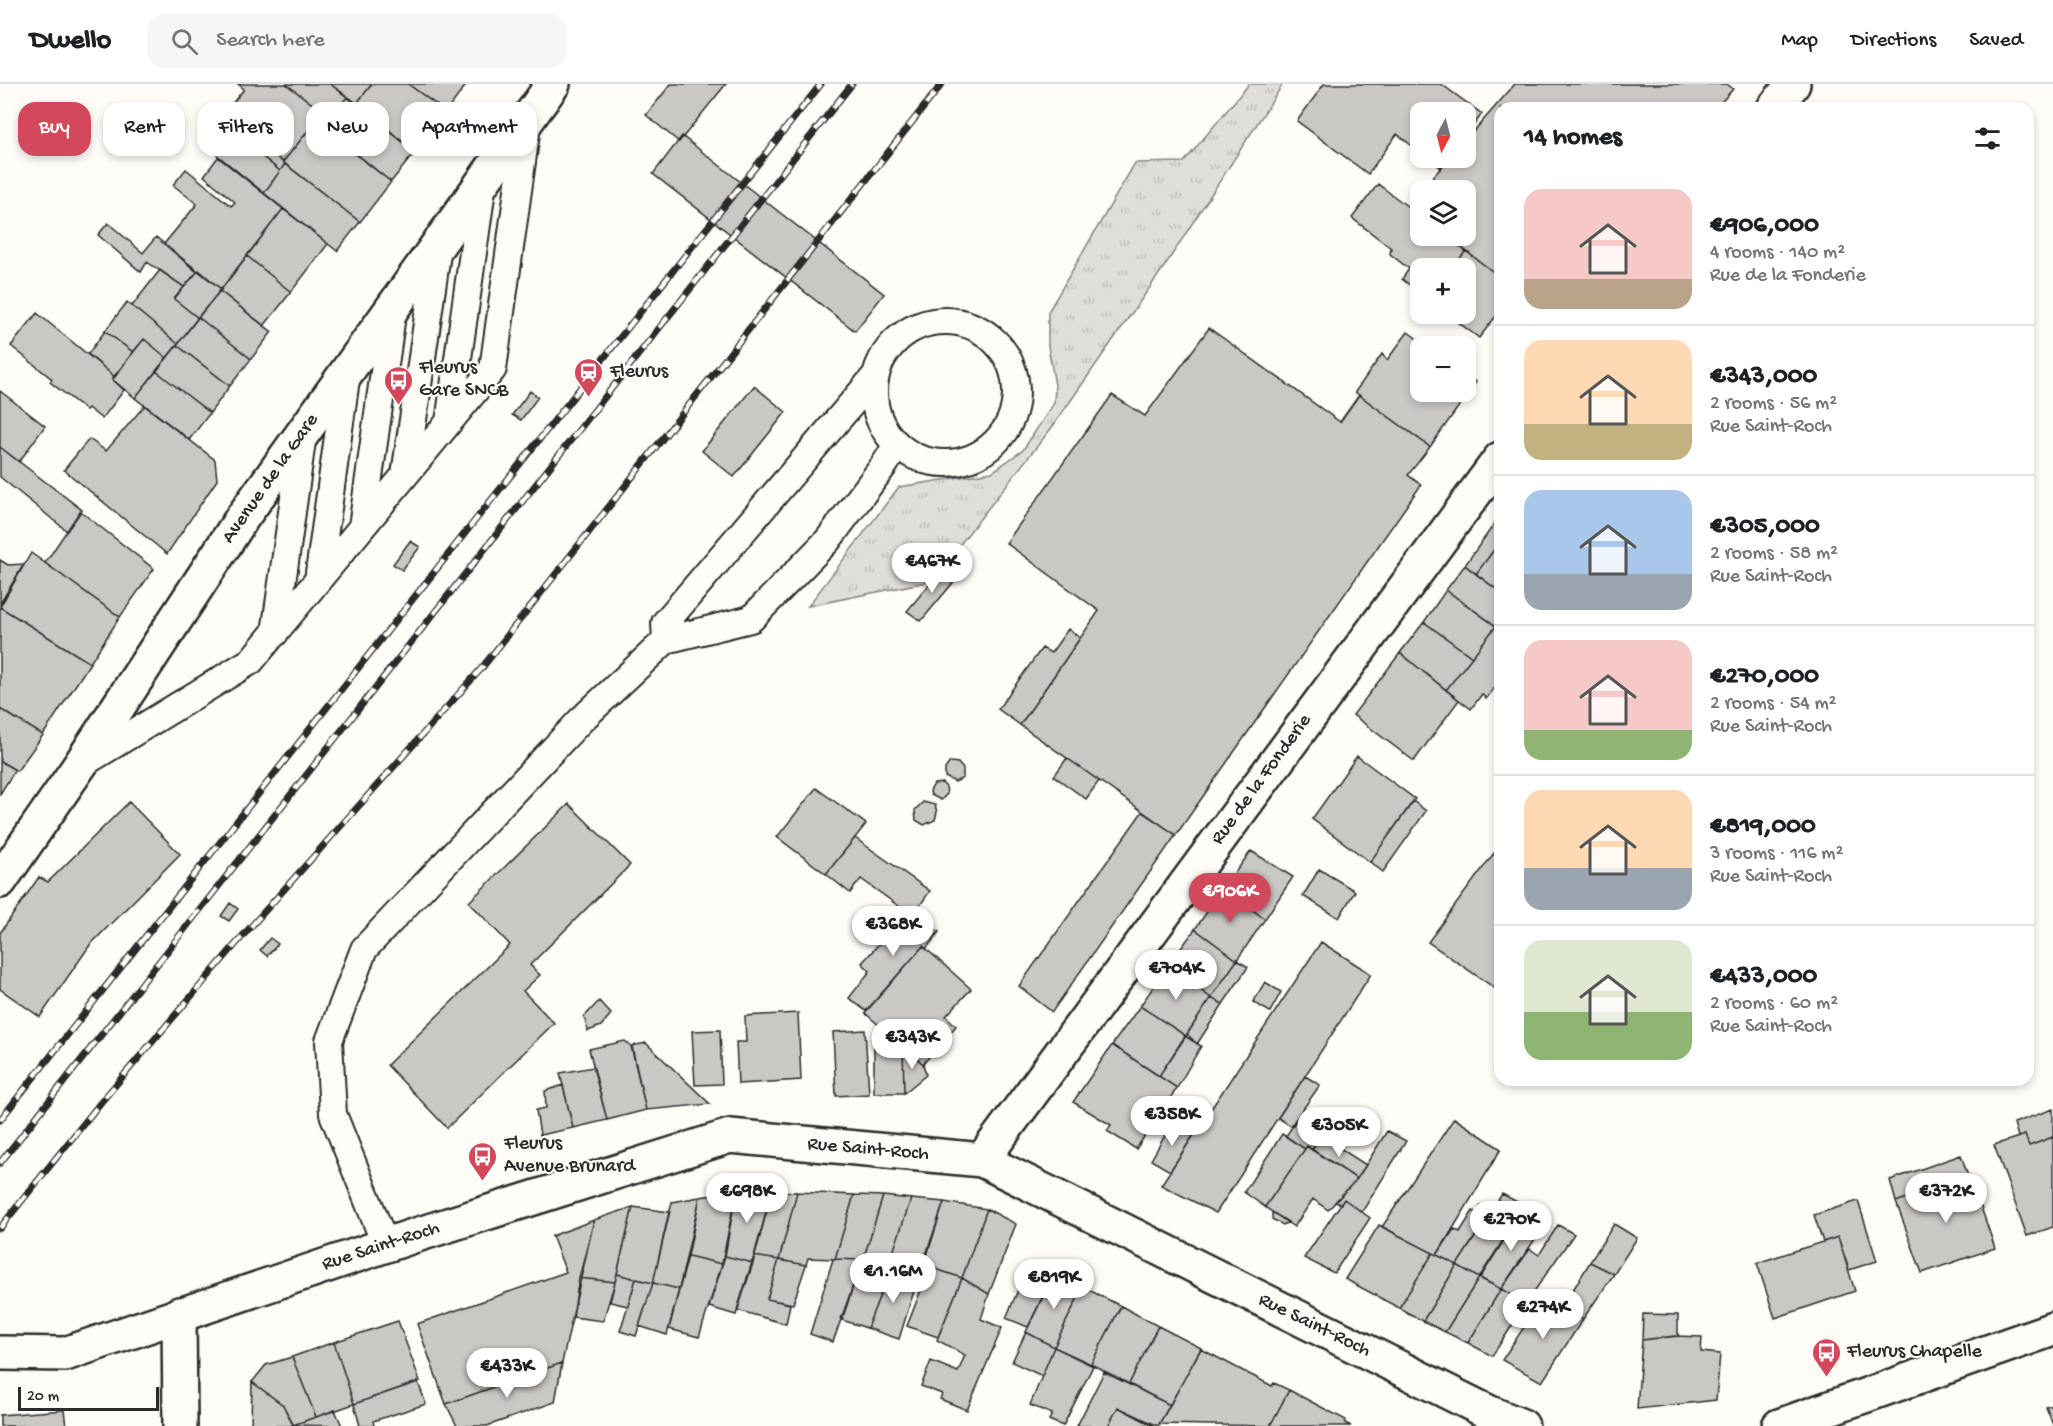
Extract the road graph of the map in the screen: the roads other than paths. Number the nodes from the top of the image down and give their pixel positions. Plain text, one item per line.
1 (552, 84) edge
2 (1793, 84) edge
3 (1779, 102) edge
4 (537, 106) edge
5 (501, 156) edge
6 (523, 156) edge
7 (483, 181) junction
8 (438, 244) junction
9 (393, 306) junction
10 (347, 370) junction
11 (876, 375) junction
12 (449, 423) junction
13 (303, 432) junction
14 (897, 445) junction
15 (1494, 467) edge
16 (405, 475) junction
17 (362, 528) junction
18 (318, 580) junction
19 (275, 633) junction
20 (666, 640) junction
21 (80, 765) junction
22 (0, 880) edge
23 (982, 1160) junction
24 (386, 1246) junction
25 (180, 1314) junction
26 (2053, 1329) edge
27 (0, 1353) edge
28 (1484, 1419) edge
29 (180, 1426) edge
30 (1522, 1426) edge
31 (1779, 1426) edge

1 - 4 street, Avenue de la Gare
2 - 3 street
5 - 7 street, Avenue de la Gare
6 - 12 lane
7 - 8 street, Avenue de la Gare
7 - 12 lane
8 - 9 street, Avenue de la Gare
8 - 16 lane
9 - 10 street, Avenue de la Gare
9 - 17 lane
10 - 13 street, Avenue de la Gare
10 - 18 lane
11 - 14 lane
11 - 14 lane
11 - 20 lane
12 - 16 lane
13 - 19 lane
13 - 21 street, Avenue de la Gare
14 - 20 lane
15 - 23 street, Rue de la Fonderie
16 - 17 lane
17 - 18 lane
18 - 19 lane
19 - 21 lane
20 - 24 lane
21 - 22 street, Avenue de la Gare
23 - 24 street, Rue Saint-Roch
23 - 28 street, Rue Saint-Roch
24 - 25 street, Rue Saint-Roch
25 - 27 street, Rue Saint-Roch
25 - 29 street
26 - 31 street
28 - 30 street, Rue Saint-Roch

